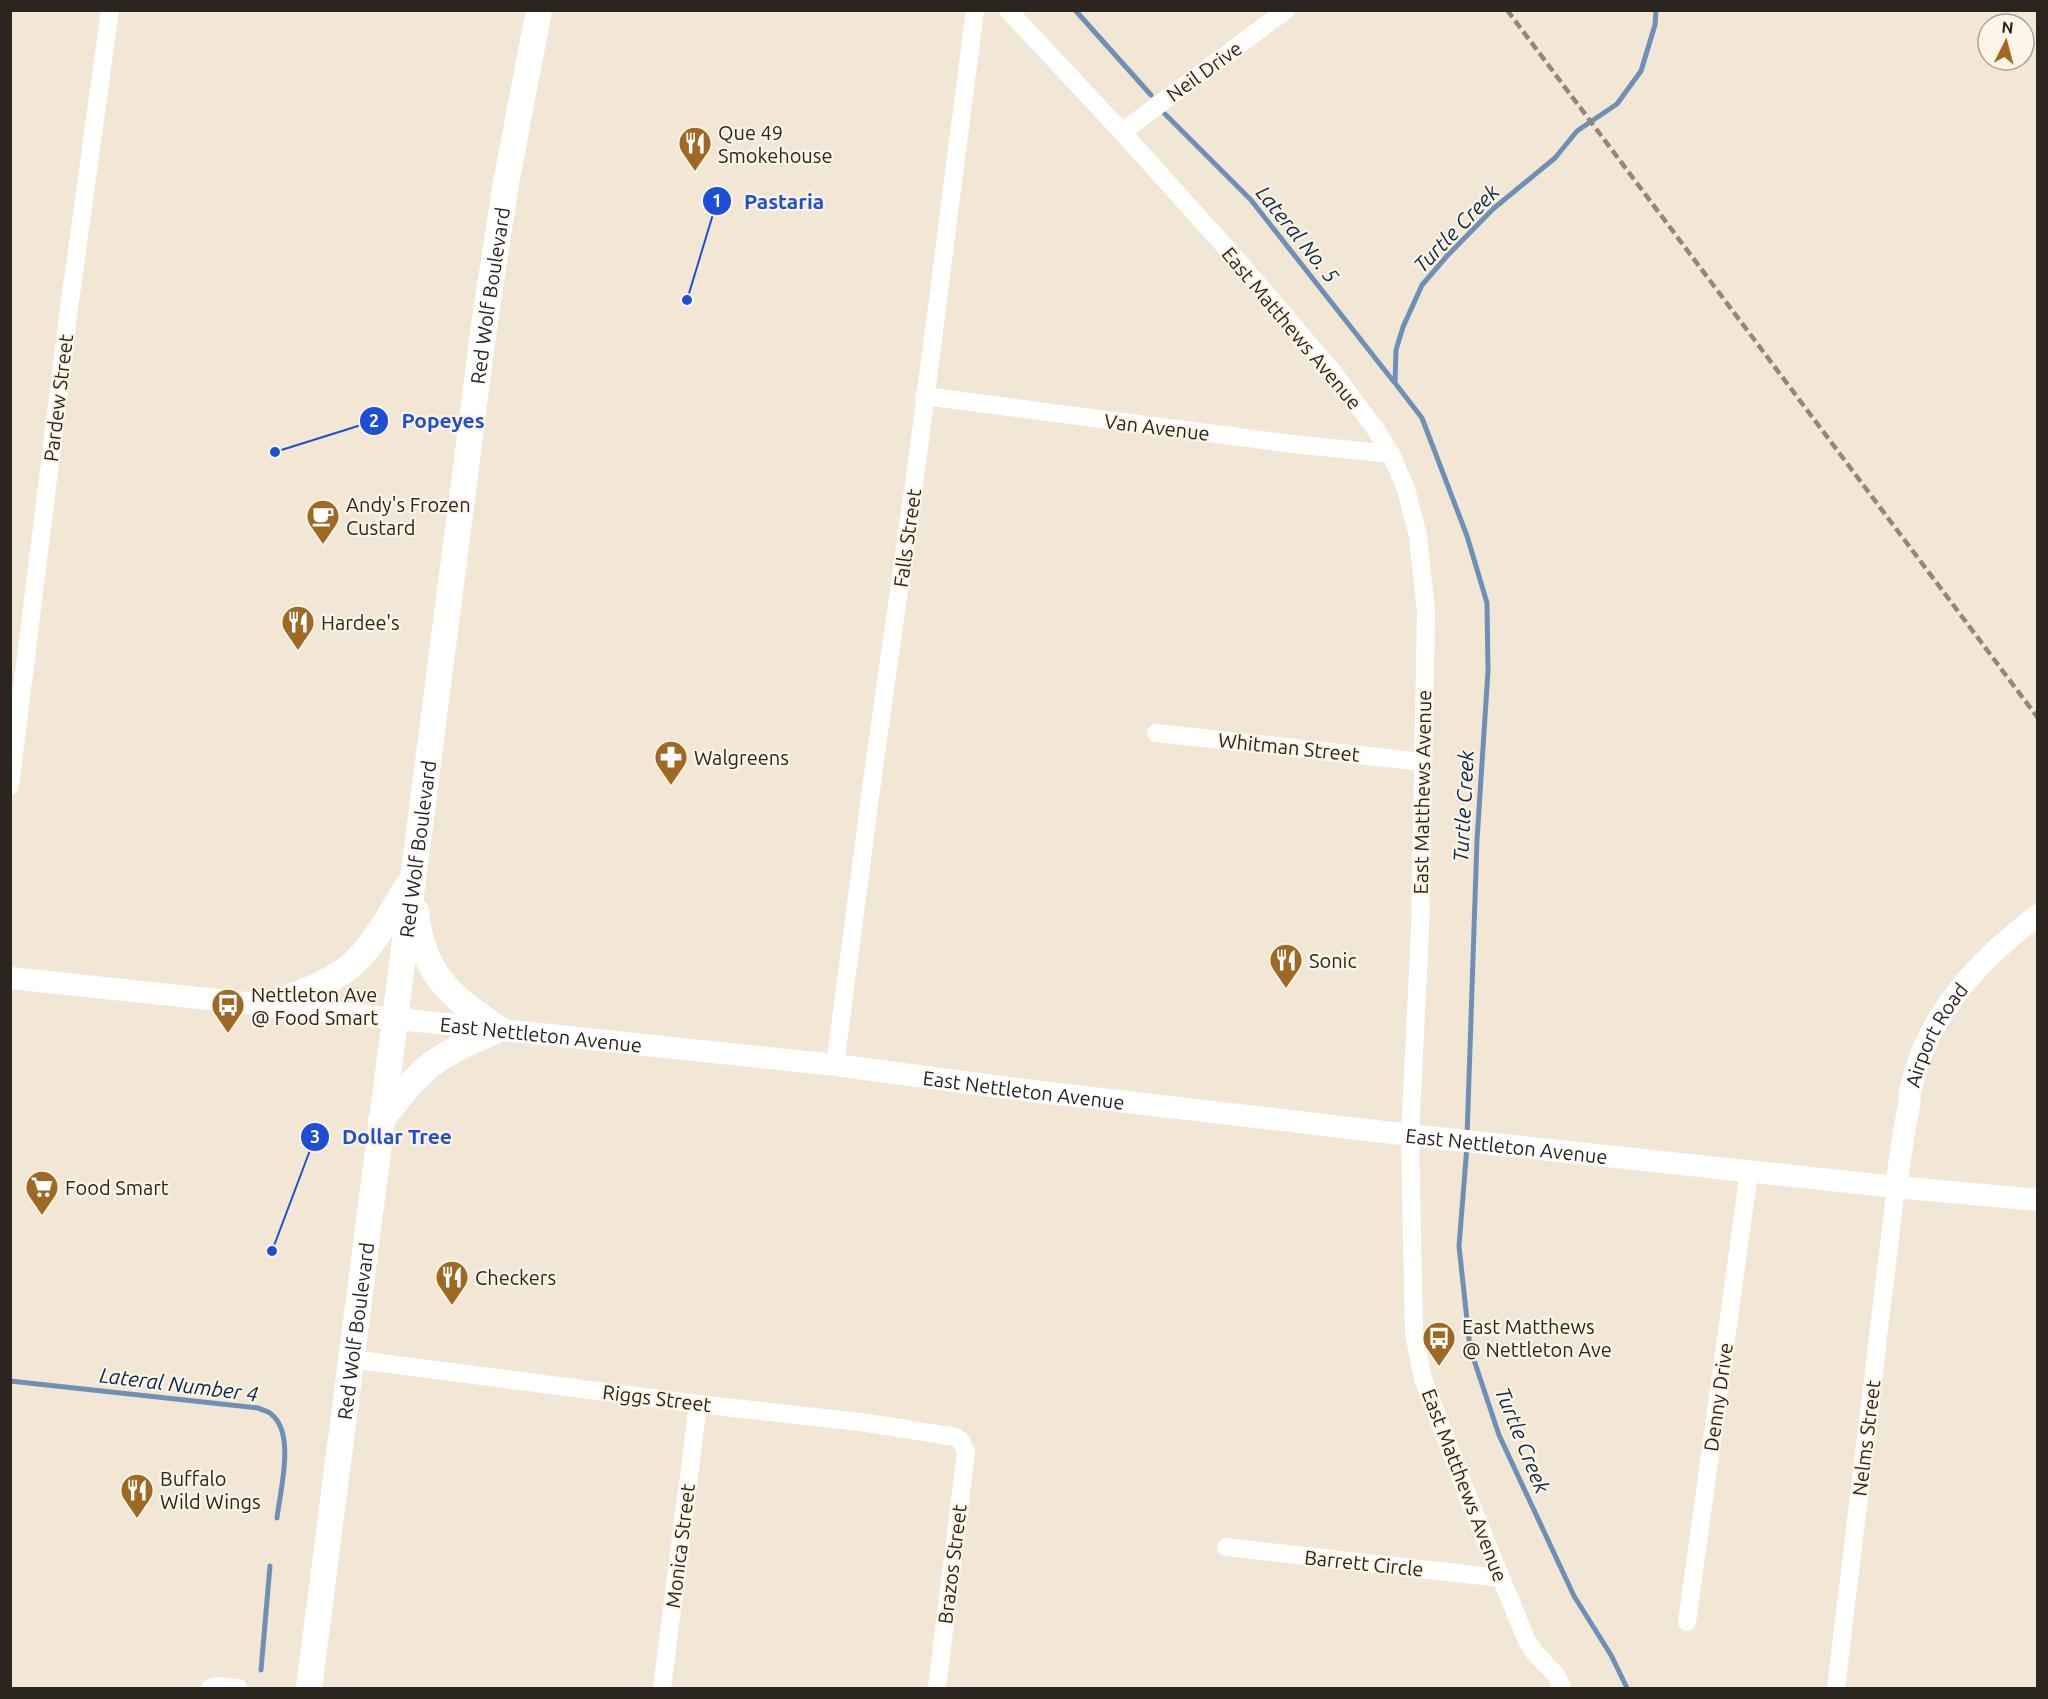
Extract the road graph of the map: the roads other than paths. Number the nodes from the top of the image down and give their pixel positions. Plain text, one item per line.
1 (110, 10) edge
2 (539, 10) edge
3 (975, 10) edge
4 (1008, 10) edge
5 (1283, 11) edge
6 (1122, 132) junction
7 (924, 396) junction
8 (1391, 454) junction
9 (1156, 733) dead end
10 (1423, 762) junction
11 (10, 786) edge
12 (412, 878) junction
13 (2037, 915) edge
14 (10, 978) edge
15 (269, 1005) junction
16 (394, 1018) junction
17 (500, 1029) junction
18 (836, 1065) junction
19 (381, 1121) junction
20 (1410, 1135) junction
21 (1749, 1172) junction
22 (1896, 1187) junction
23 (2037, 1200) edge
24 (351, 1359) junction
25 (698, 1404) junction
26 (961, 1441) joint
27 (1226, 1547) dead end
28 (1501, 1578) junction
29 (1687, 1622) dead end
30 (210, 1689) edge
31 (238, 1689) edge
32 (309, 1689) edge
33 (662, 1689) edge
34 (937, 1689) edge
35 (1562, 1689) edge
36 (1836, 1689) edge

1 - 11 street, Pardew Street
2 - 12 highway, Red Wolf Boulevard
3 - 7 street, Falls Street
4 - 6 street, East Matthews Avenue
5 - 6 street, Neil Drive
6 - 8 street, East Matthews Avenue
7 - 8 street, Van Avenue
7 - 18 street, Falls Street
8 - 10 street, East Matthews Avenue
9 - 10 street, Whitman Street
10 - 20 street, East Matthews Avenue
12 - 15 highway
12 - 16 highway, Red Wolf Boulevard
12 - 17 highway
13 - 22 main road, Airport Road
14 - 15 main road, East Nettleton Avenue
15 - 16 main road, East Nettleton Avenue
16 - 17 main road, East Nettleton Avenue
16 - 19 highway, Red Wolf Boulevard
17 - 18 main road, East Nettleton Avenue
17 - 19 highway
18 - 20 main road, East Nettleton Avenue
19 - 24 highway, Red Wolf Boulevard
20 - 21 main road, East Nettleton Avenue
20 - 28 street, East Matthews Avenue
21 - 22 main road, East Nettleton Avenue
21 - 29 street, Denny Drive
22 - 23 main road, East Nettleton Avenue
22 - 36 street, Nelms Street
24 - 25 street, Riggs Street
24 - 32 highway, Red Wolf Boulevard
25 - 26 street, Riggs Street
25 - 33 street, Monica Street
26 - 34 street, Brazos Street
27 - 28 street, Barrett Circle
28 - 35 street, East Matthews Avenue
30 - 31 street

